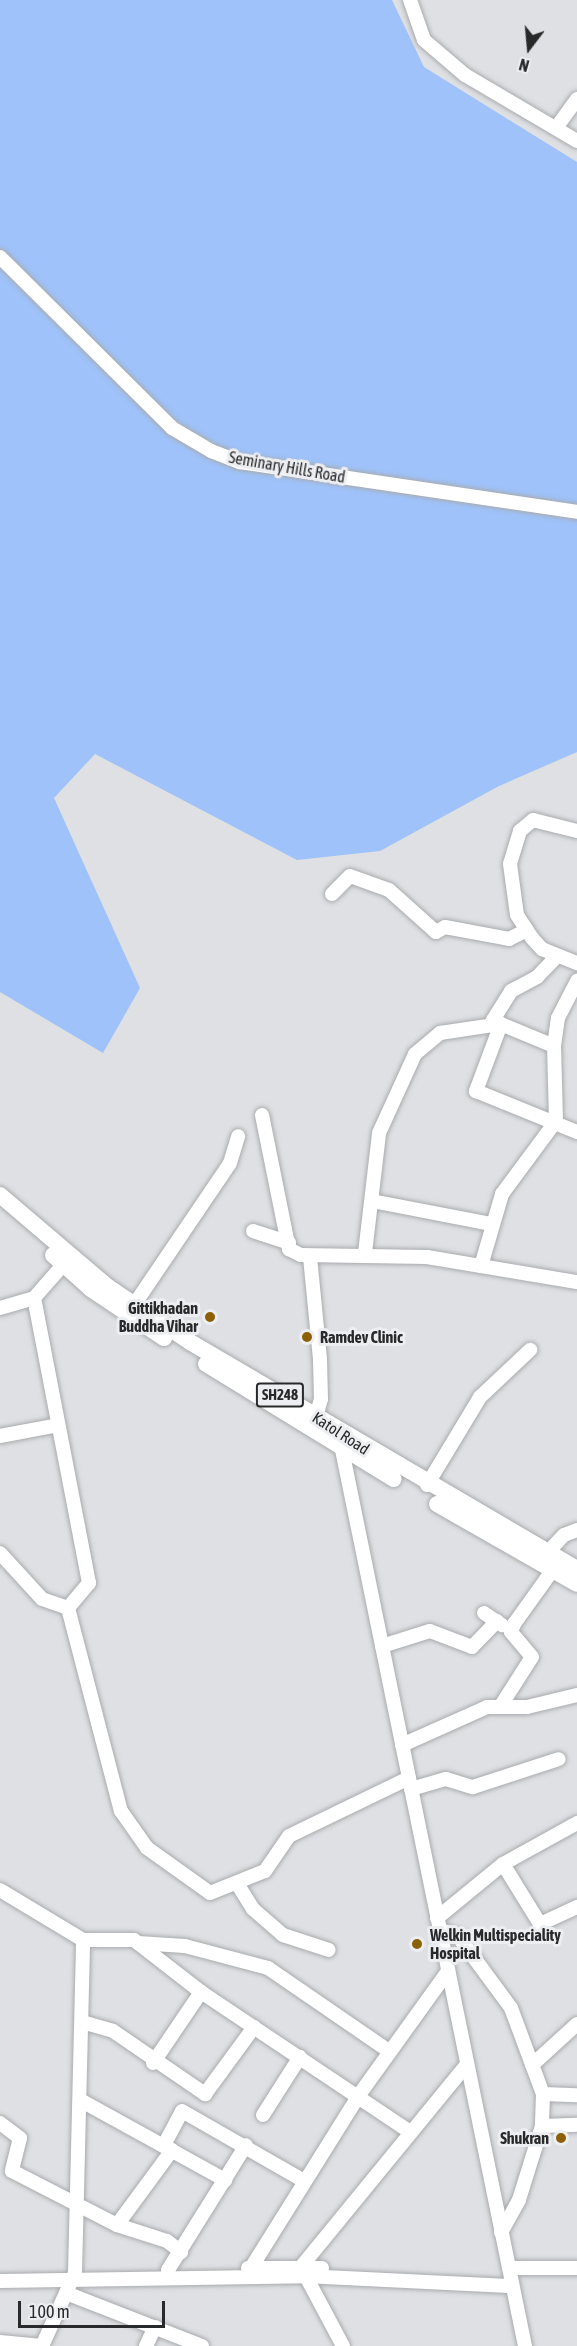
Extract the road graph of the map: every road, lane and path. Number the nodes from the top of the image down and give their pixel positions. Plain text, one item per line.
1 (410, 0) edge
2 (577, 99) edge
3 (556, 128) junction
4 (577, 141) edge
5 (0, 257) edge
6 (577, 512) edge
7 (577, 831) edge
8 (332, 894) dead end
9 (527, 930) junction
10 (557, 956) junction
11 (577, 963) edge
12 (577, 981) edge
13 (501, 1024) junction
14 (554, 1046) junction
15 (262, 1115) dead end
16 (556, 1121) junction
17 (577, 1132) edge
18 (238, 1136) dead end
19 (0, 1195) edge
20 (372, 1201) junction
21 (0, 1210) edge
22 (492, 1224) junction
23 (252, 1231) dead end
24 (289, 1243) junction
25 (365, 1254) junction
26 (310, 1257) junction
27 (68, 1260) junction
28 (481, 1266) junction
29 (577, 1282) edge
30 (34, 1298) junction
31 (134, 1305) junction
32 (0, 1308) edge
33 (530, 1350) dead end
34 (314, 1424) junction
35 (58, 1425) junction
36 (0, 1436) edge
37 (340, 1442) junction
38 (427, 1485) junction
39 (577, 1530) edge
40 (0, 1553) edge
41 (547, 1563) junction
42 (577, 1569) edge
43 (577, 1584) edge
44 (68, 1608) junction
45 (484, 1613) dead end
46 (496, 1621) junction
47 (512, 1632) junction
48 (382, 1646) junction
49 (577, 1695) edge
50 (501, 1707) junction
51 (402, 1745) junction
52 (559, 1759) dead end
53 (410, 1784) junction
54 (577, 1823) edge
55 (503, 1864) junction
56 (238, 1885) junction
57 (0, 1890) edge
58 (577, 1906) edge
59 (438, 1924) junction
60 (83, 1940) junction
61 (138, 1943) junction
62 (329, 1950) dead end
63 (448, 1971) junction
64 (201, 1992) junction
65 (81, 2022) junction
66 (577, 2024) edge
67 (254, 2027) junction
68 (390, 2052) junction
69 (300, 2057) junction
70 (153, 2063) junction
71 (467, 2064) junction
72 (532, 2065) junction
73 (574, 2092) edge
74 (543, 2094) junction
75 (359, 2095) junction
76 (80, 2100) junction
77 (263, 2115) dead end
78 (0, 2123) edge
79 (577, 2125) edge
80 (542, 2126) junction
81 (410, 2132) junction
82 (246, 2145) junction
83 (168, 2147) junction
84 (225, 2180) junction
85 (304, 2181) junction
86 (78, 2203) junction
87 (117, 2225) junction
88 (501, 2232) junction
89 (181, 2252) junction
90 (251, 2268) junction
91 (577, 2268) edge
92 (168, 2270) junction
93 (0, 2272) edge
94 (303, 2272) junction
95 (510, 2277) junction
96 (0, 2280) edge
97 (70, 2282) junction
98 (155, 2328) junction
99 (0, 2342) edge
100 (146, 2346) edge
101 (200, 2346) edge
102 (343, 2346) edge
103 (525, 2346) edge

1 - 3 street
2 - 3 street
3 - 4 street
5 - 6 street, Seminary Hills Road
7 - 9 street
8 - 9 street
9 - 10 street
10 - 11 street
10 - 13 street
12 - 14 street
13 - 14 street
13 - 16 street
13 - 20 street
14 - 16 street
15 - 24 street
16 - 17 street
16 - 22 street
18 - 31 street
19 - 27 main road, Katol Road / SH248
20 - 22 street
20 - 25 street
21 - 27 main road, Katol Road / SH248
22 - 28 street
23 - 24 street
24 - 26 street
25 - 26 street
25 - 28 street
26 - 34 street
27 - 30 street
27 - 31 main road, Katol Road / SH248
27 - 34 main road, Katol Road / SH248
28 - 29 street
30 - 32 street
30 - 35 street
31 - 34 main road, Katol Road / SH248
33 - 38 street
34 - 37 main road, Katol Road / SH248
35 - 36 street
35 - 44 street
37 - 38 main road, Katol Road / SH248
37 - 41 main road, Katol Road / SH248
37 - 48 street
38 - 41 main road, Katol Road / SH248
39 - 41 street
40 - 44 street
41 - 42 main road, Katol Road / SH248
41 - 43 main road, Katol Road / SH248
41 - 47 street
44 - 56 street
45 - 46 street
46 - 47 street
46 - 48 street
47 - 50 street
48 - 51 street
49 - 50 street
50 - 51 street
51 - 53 street
52 - 53 street
53 - 56 street
53 - 59 street
54 - 55 street
55 - 58 street
55 - 59 street
56 - 62 street
57 - 60 street
59 - 63 street
59 - 72 street
60 - 61 street
60 - 65 street
61 - 64 street
61 - 68 street
63 - 68 street
63 - 71 street
64 - 67 street
64 - 70 street
65 - 70 street
65 - 76 street
66 - 72 street
67 - 69 street
67 - 70 street
68 - 75 street
69 - 75 street
69 - 77 street
71 - 81 street
71 - 88 street
72 - 74 street
73 - 74 street
74 - 80 street
75 - 81 street
75 - 85 street
76 - 83 street
76 - 86 street
78 - 86 street
79 - 80 street
80 - 88 street
81 - 94 street
82 - 83 street
82 - 84 street
82 - 85 street
83 - 84 street
83 - 87 street
84 - 89 street
85 - 90 street
86 - 87 street
86 - 97 street
87 - 89 street
88 - 95 street
89 - 92 street
90 - 92 street
90 - 94 street
91 - 95 street
92 - 97 street
93 - 97 street
94 - 95 street
94 - 97 street
94 - 102 street
95 - 103 street
96 - 97 street
97 - 98 street
97 - 99 street
98 - 100 street
98 - 101 street

